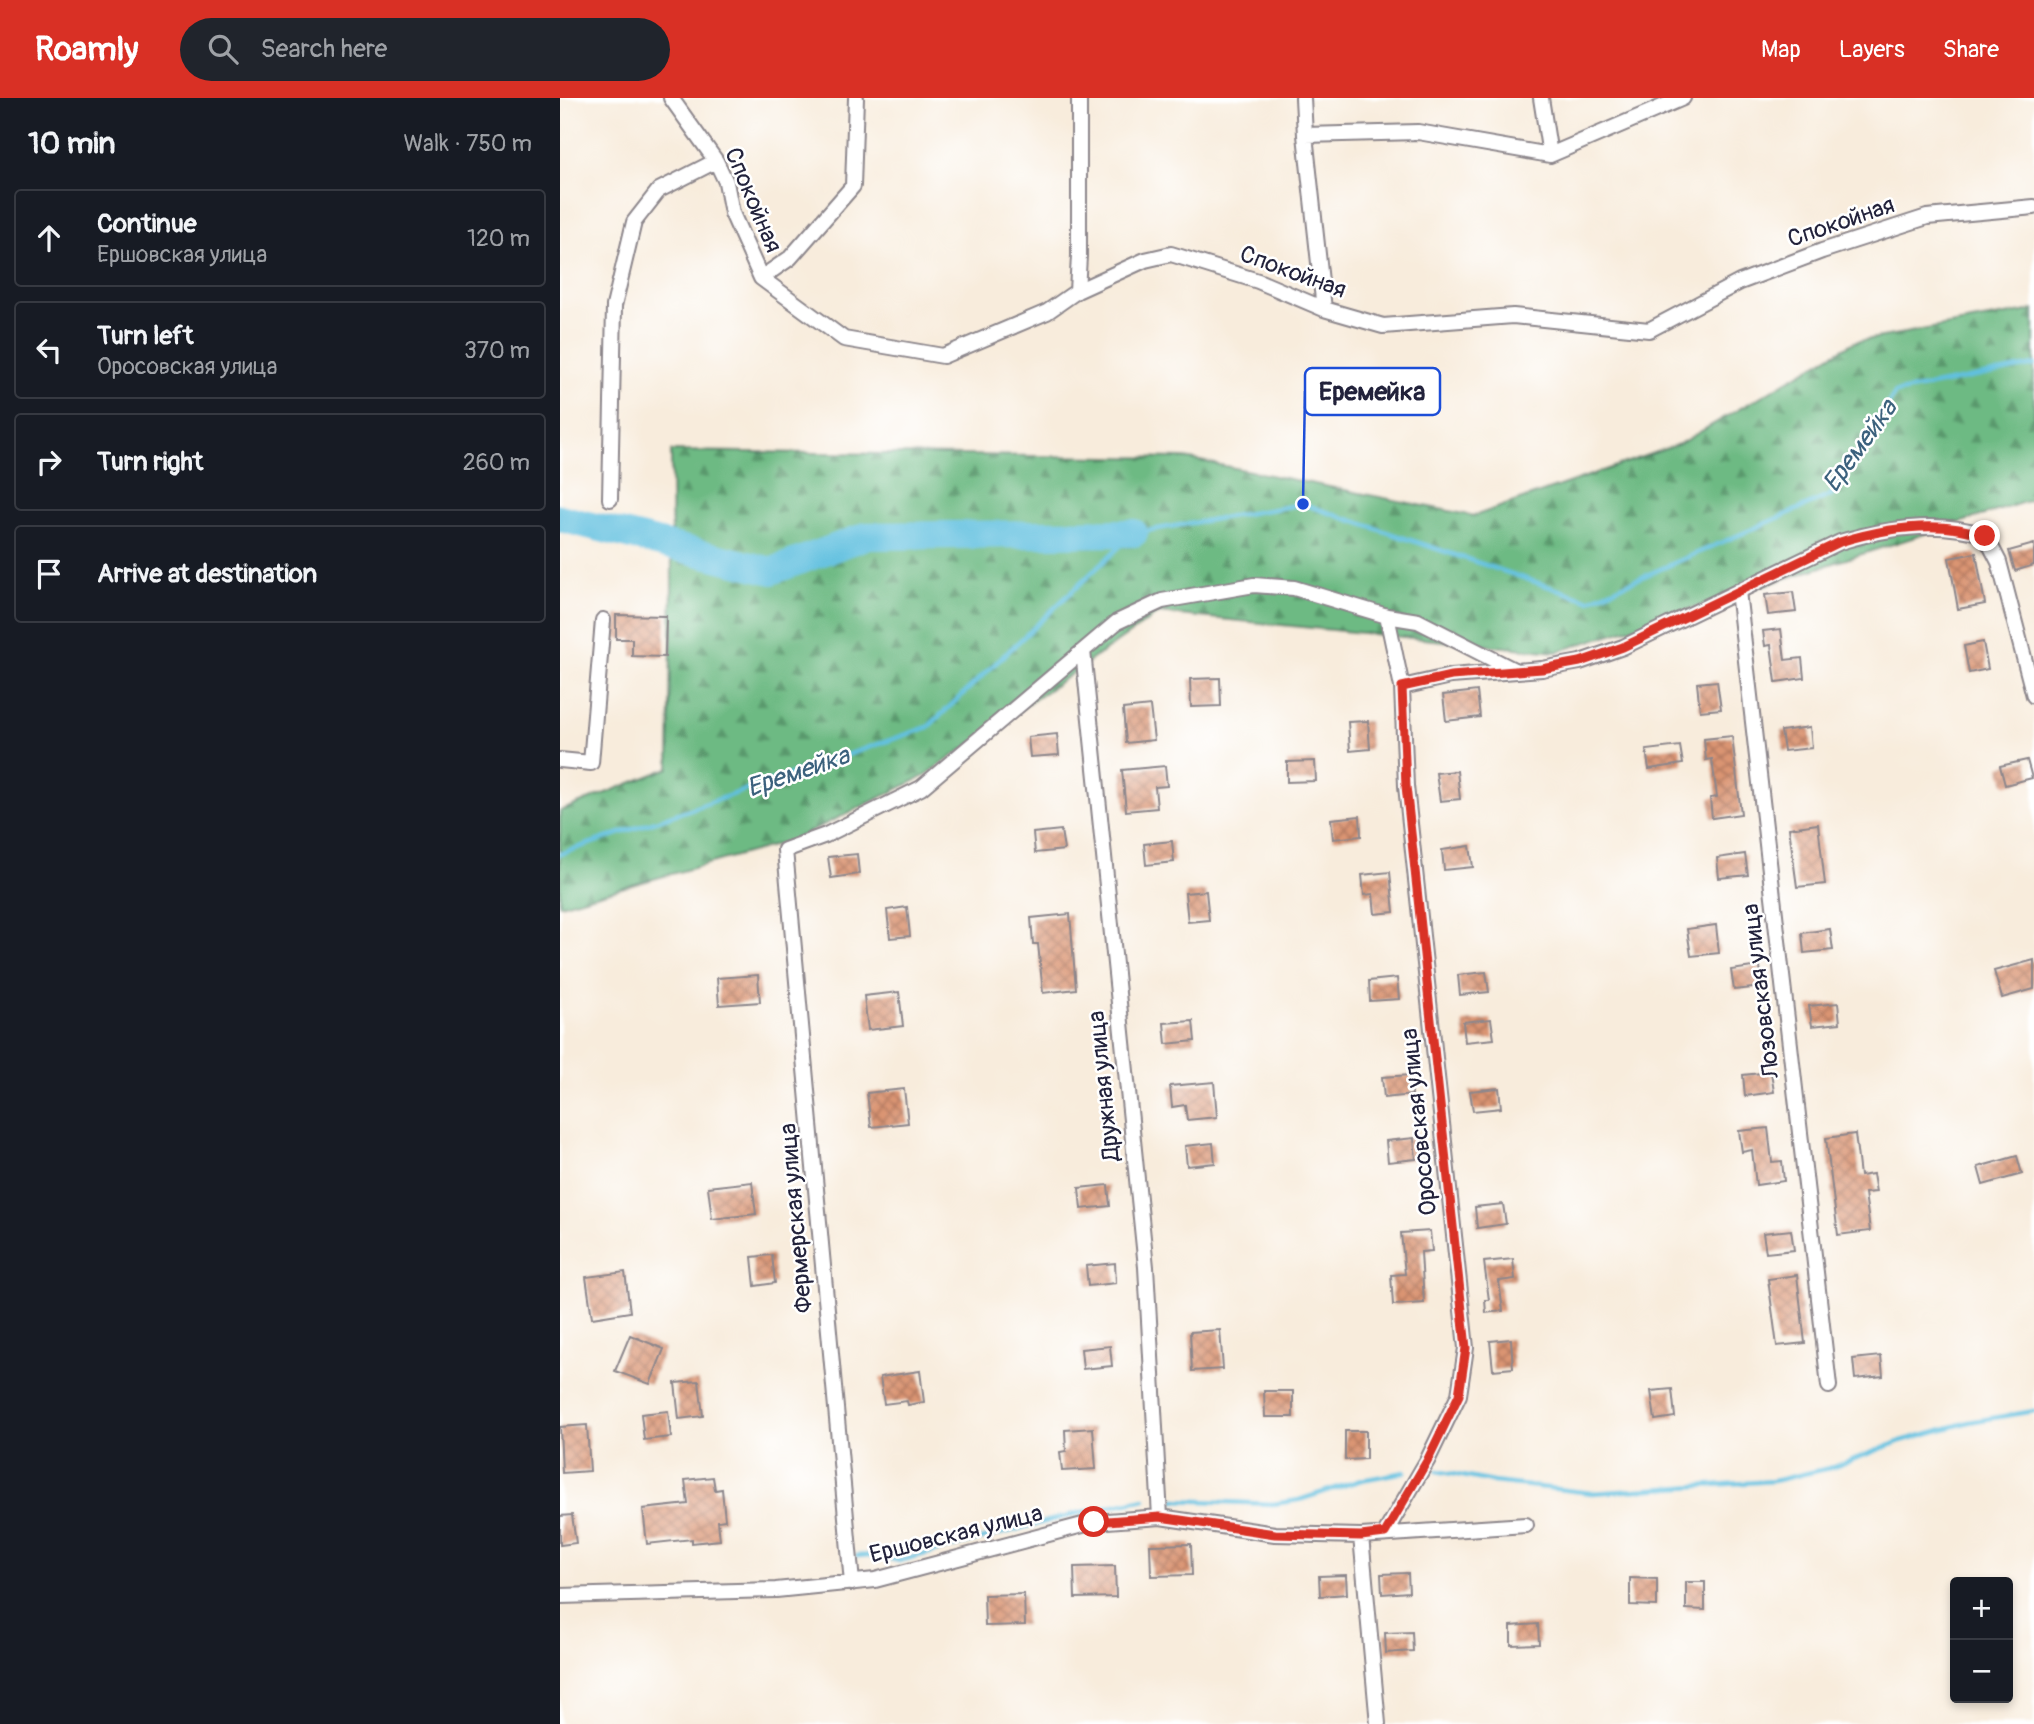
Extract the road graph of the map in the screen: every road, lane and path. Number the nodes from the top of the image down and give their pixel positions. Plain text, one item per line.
1 (671, 98) edge
2 (856, 98) edge
3 (1079, 98) edge
4 (1303, 98) edge
5 (1541, 98) edge
6 (1683, 98) edge
7 (1305, 135) junction
8 (1550, 155) junction
9 (716, 161) junction
10 (2034, 207) edge
11 (761, 278) junction
12 (1077, 291) junction
13 (1324, 309) junction
14 (610, 499) dead end
15 (1738, 591) junction
16 (1387, 616) junction
17 (603, 620) dead end
18 (1083, 651) junction
19 (1515, 670) junction
20 (1402, 687) junction
21 (2034, 696) edge
22 (560, 760) edge
23 (1829, 1386) dead end
24 (1160, 1517) junction
25 (1526, 1525) dead end
26 (1385, 1533) junction
27 (1361, 1536) junction
28 (852, 1583) junction
29 (560, 1596) edge
30 (1378, 1724) edge

1 - 9 street, Спокойная
2 - 11 street
3 - 12 street
4 - 7 street
5 - 8 street
6 - 8 street
7 - 8 street
7 - 13 street
9 - 11 street, Спокойная
9 - 14 street
10 - 13 street, Спокойная
11 - 12 street, Спокойная
12 - 13 street, Спокойная
15 - 19 street
15 - 21 street
15 - 23 street, Лозовская улица
16 - 18 street
16 - 19 street
16 - 20 street, Оросовская улица
17 - 22 street
18 - 24 street, Дружная улица
18 - 28 street, Фермерская улица
19 - 20 street
20 - 26 street, Оросовская улица
24 - 27 street, Ершовская улица
24 - 28 street, Ершовская улица
25 - 26 street, Ершовская улица
26 - 27 street, Ершовская улица
27 - 30 street
28 - 29 street, Ершовская улица

